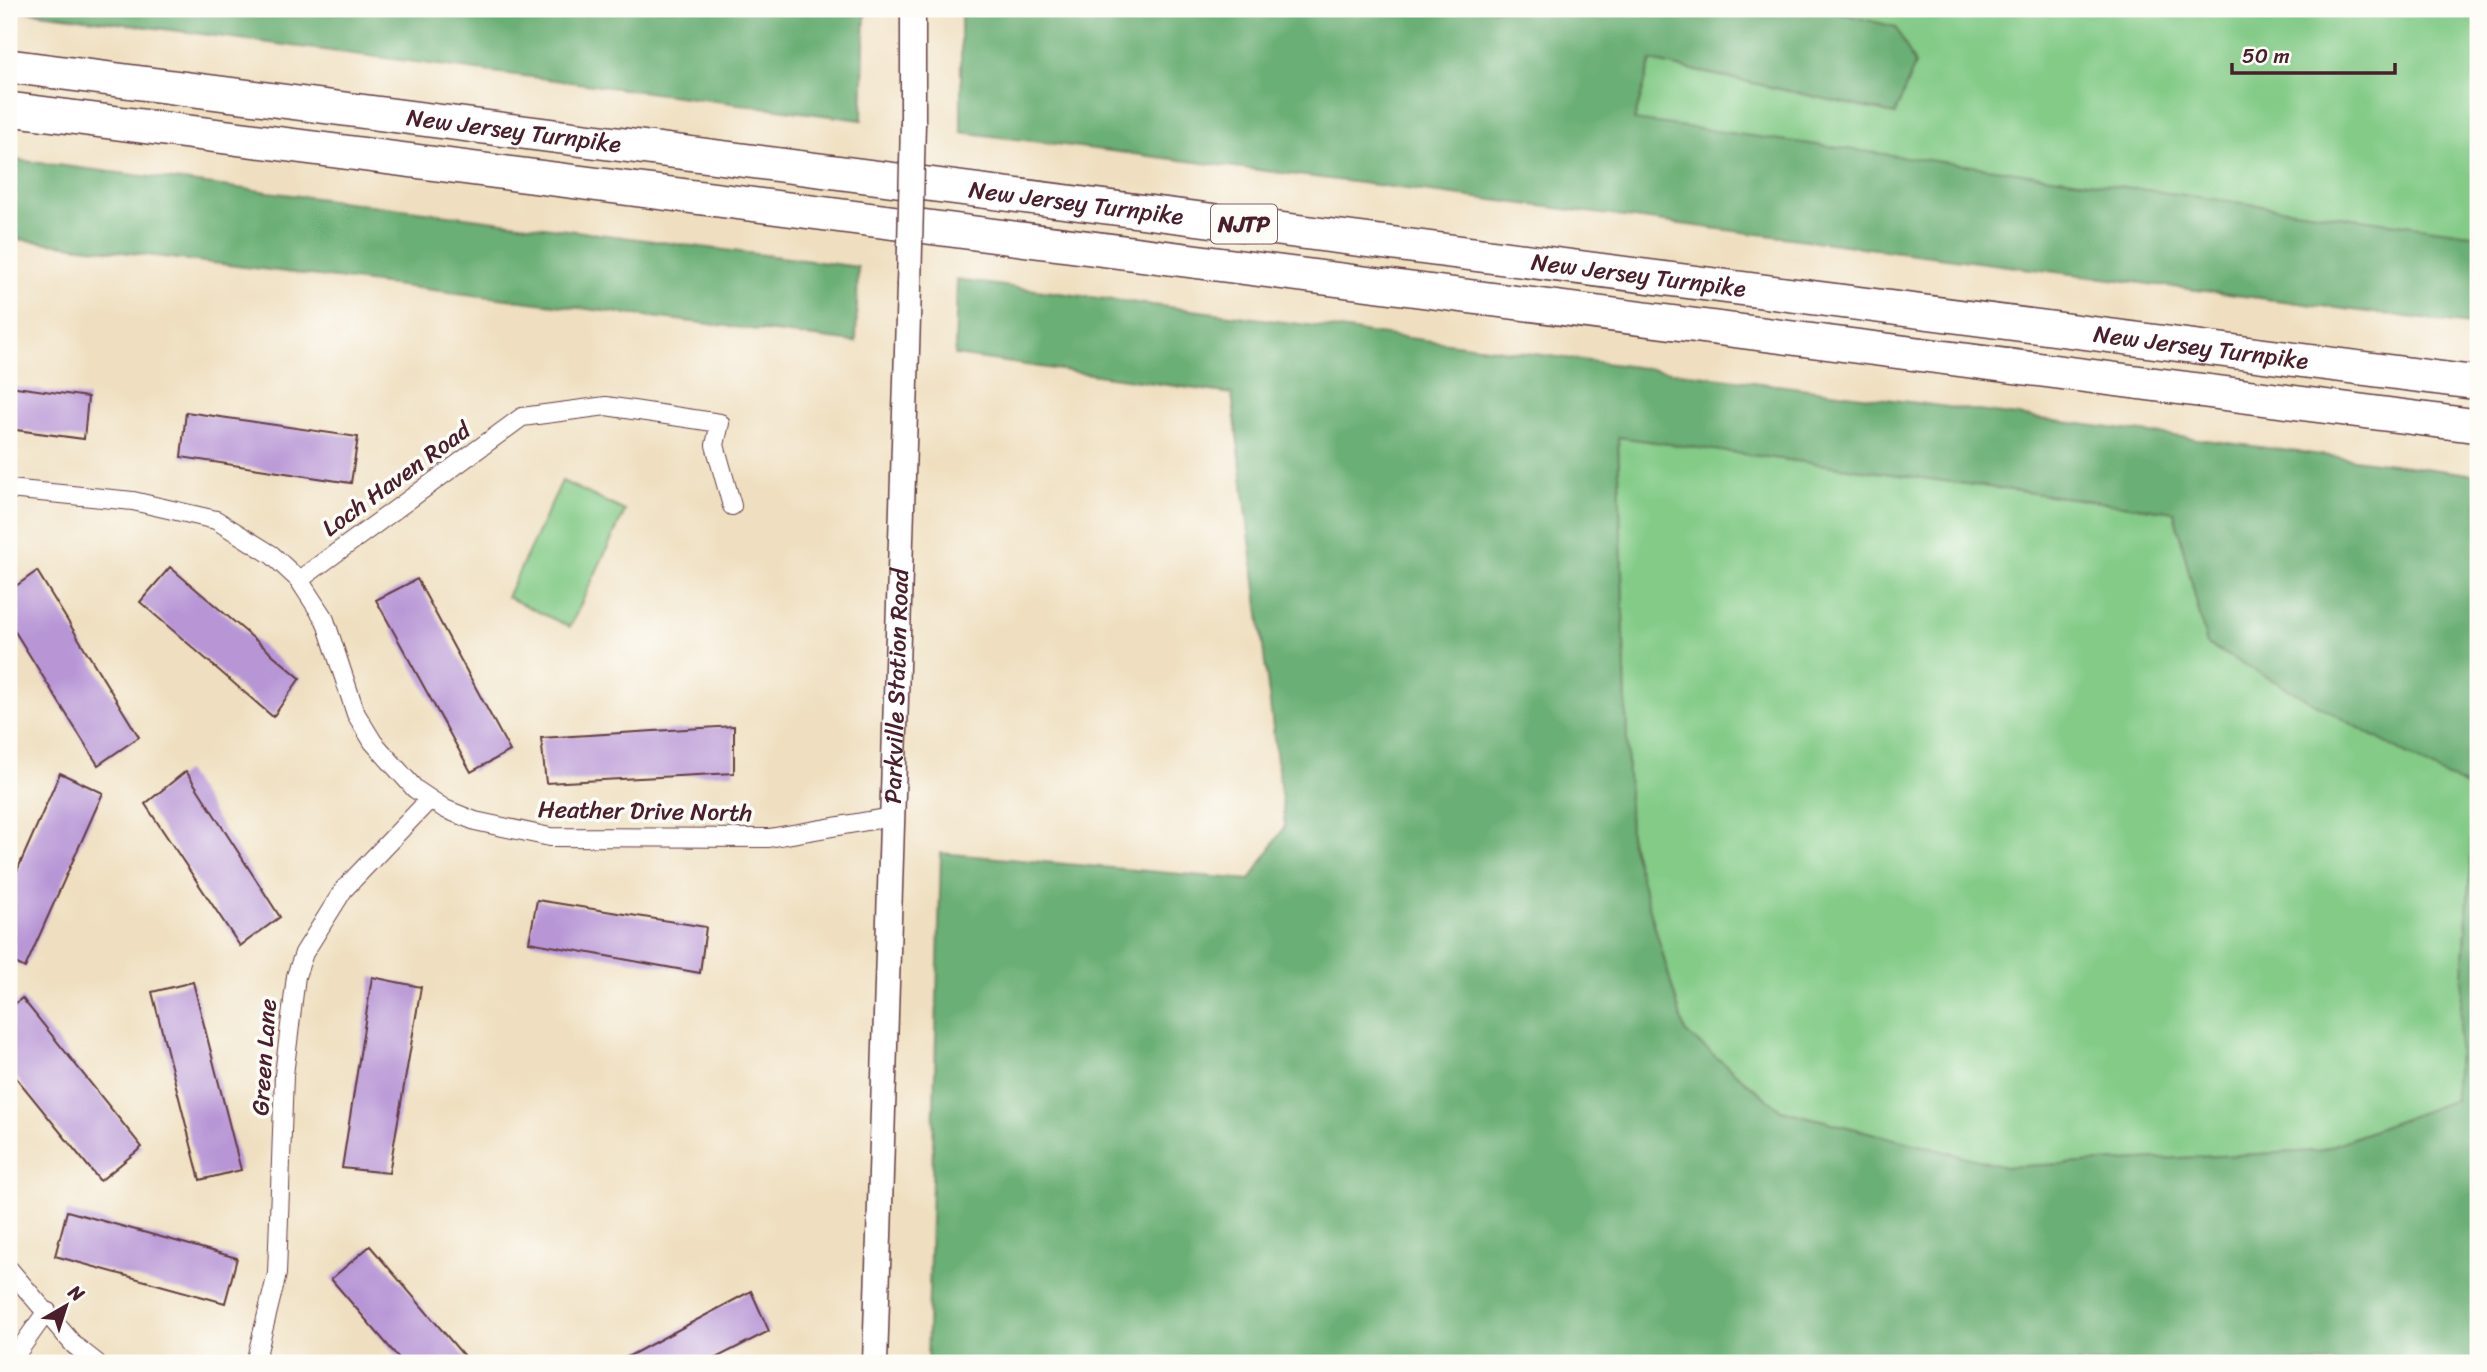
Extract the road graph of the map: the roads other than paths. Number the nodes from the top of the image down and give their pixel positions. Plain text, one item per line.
1 (913, 9) edge
2 (9, 66) edge
3 (9, 109) edge
4 (2478, 383) edge
5 (2478, 426) edge
6 (9, 489) edge
7 (732, 506) dead end
8 (299, 580) junction
9 (430, 799) junction
10 (891, 817) junction
11 (9, 1269) edge
12 (47, 1311) junction
13 (10, 1363) edge
14 (97, 1363) edge
15 (255, 1363) edge
16 (876, 1363) edge

1 - 10 main road, Parkville Station Road, bridge
2 - 4 highway, New Jersey Turnpike / NJTP
3 - 5 highway, New Jersey Turnpike / NJTP
6 - 8 street, Heather Drive North
7 - 8 street, Loch Haven Road
8 - 9 street, Heather Drive North
9 - 10 street, Heather Drive North
9 - 15 street, Green Lane
10 - 16 main road, Parkville Station Road
11 - 12 street
12 - 13 street
12 - 14 street

